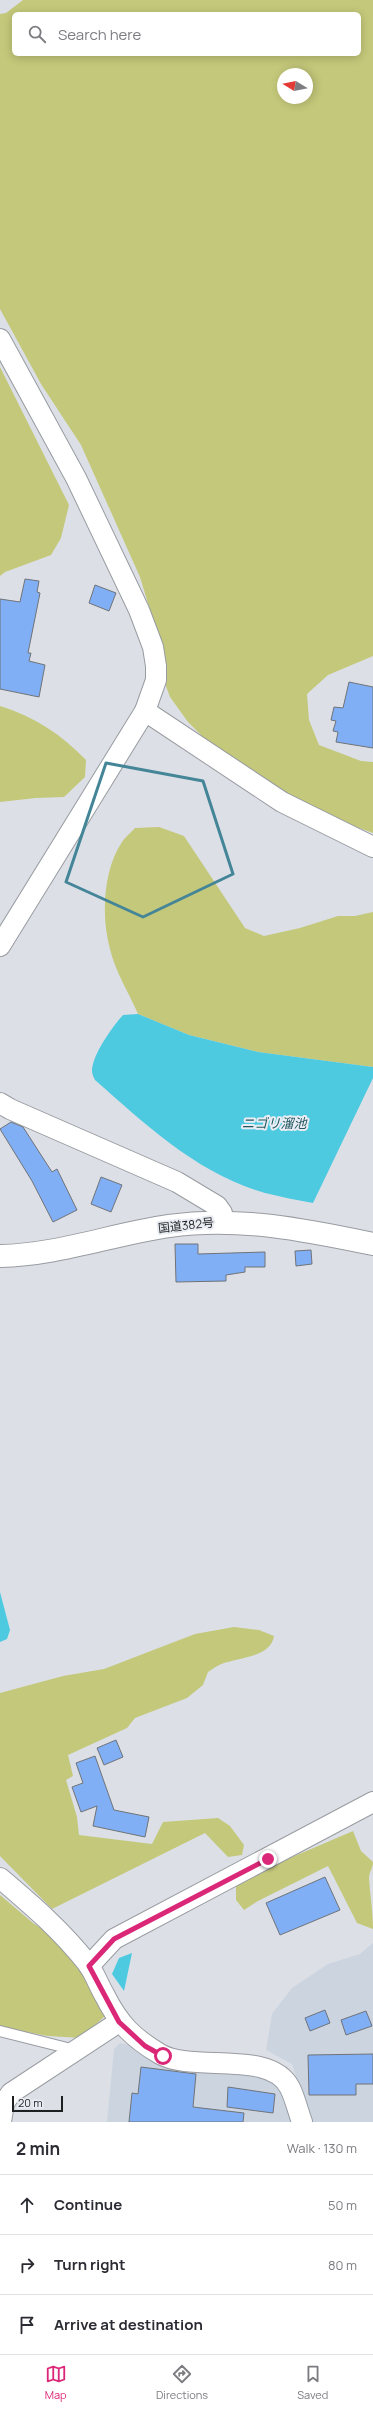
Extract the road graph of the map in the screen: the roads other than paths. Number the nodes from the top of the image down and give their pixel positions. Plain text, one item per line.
1 (0, 339) edge
2 (145, 711) junction
3 (373, 847) edge
4 (0, 946) edge
5 (0, 1103) edge
6 (223, 1222) junction
7 (373, 1244) edge
8 (0, 1256) edge
9 (373, 1802) edge
10 (0, 1878) edge
11 (89, 1966) junction
12 (119, 2022) junction
13 (0, 2030) edge
14 (76, 2050) junction
15 (1, 2122) edge
16 (302, 2122) edge

1 - 2 street
2 - 3 street
2 - 4 street
5 - 6 street
6 - 7 highway, 国道382号
6 - 8 highway, 国道382号
9 - 11 street
10 - 11 street
11 - 12 street
12 - 14 street
12 - 16 street
13 - 14 lane
14 - 15 street

